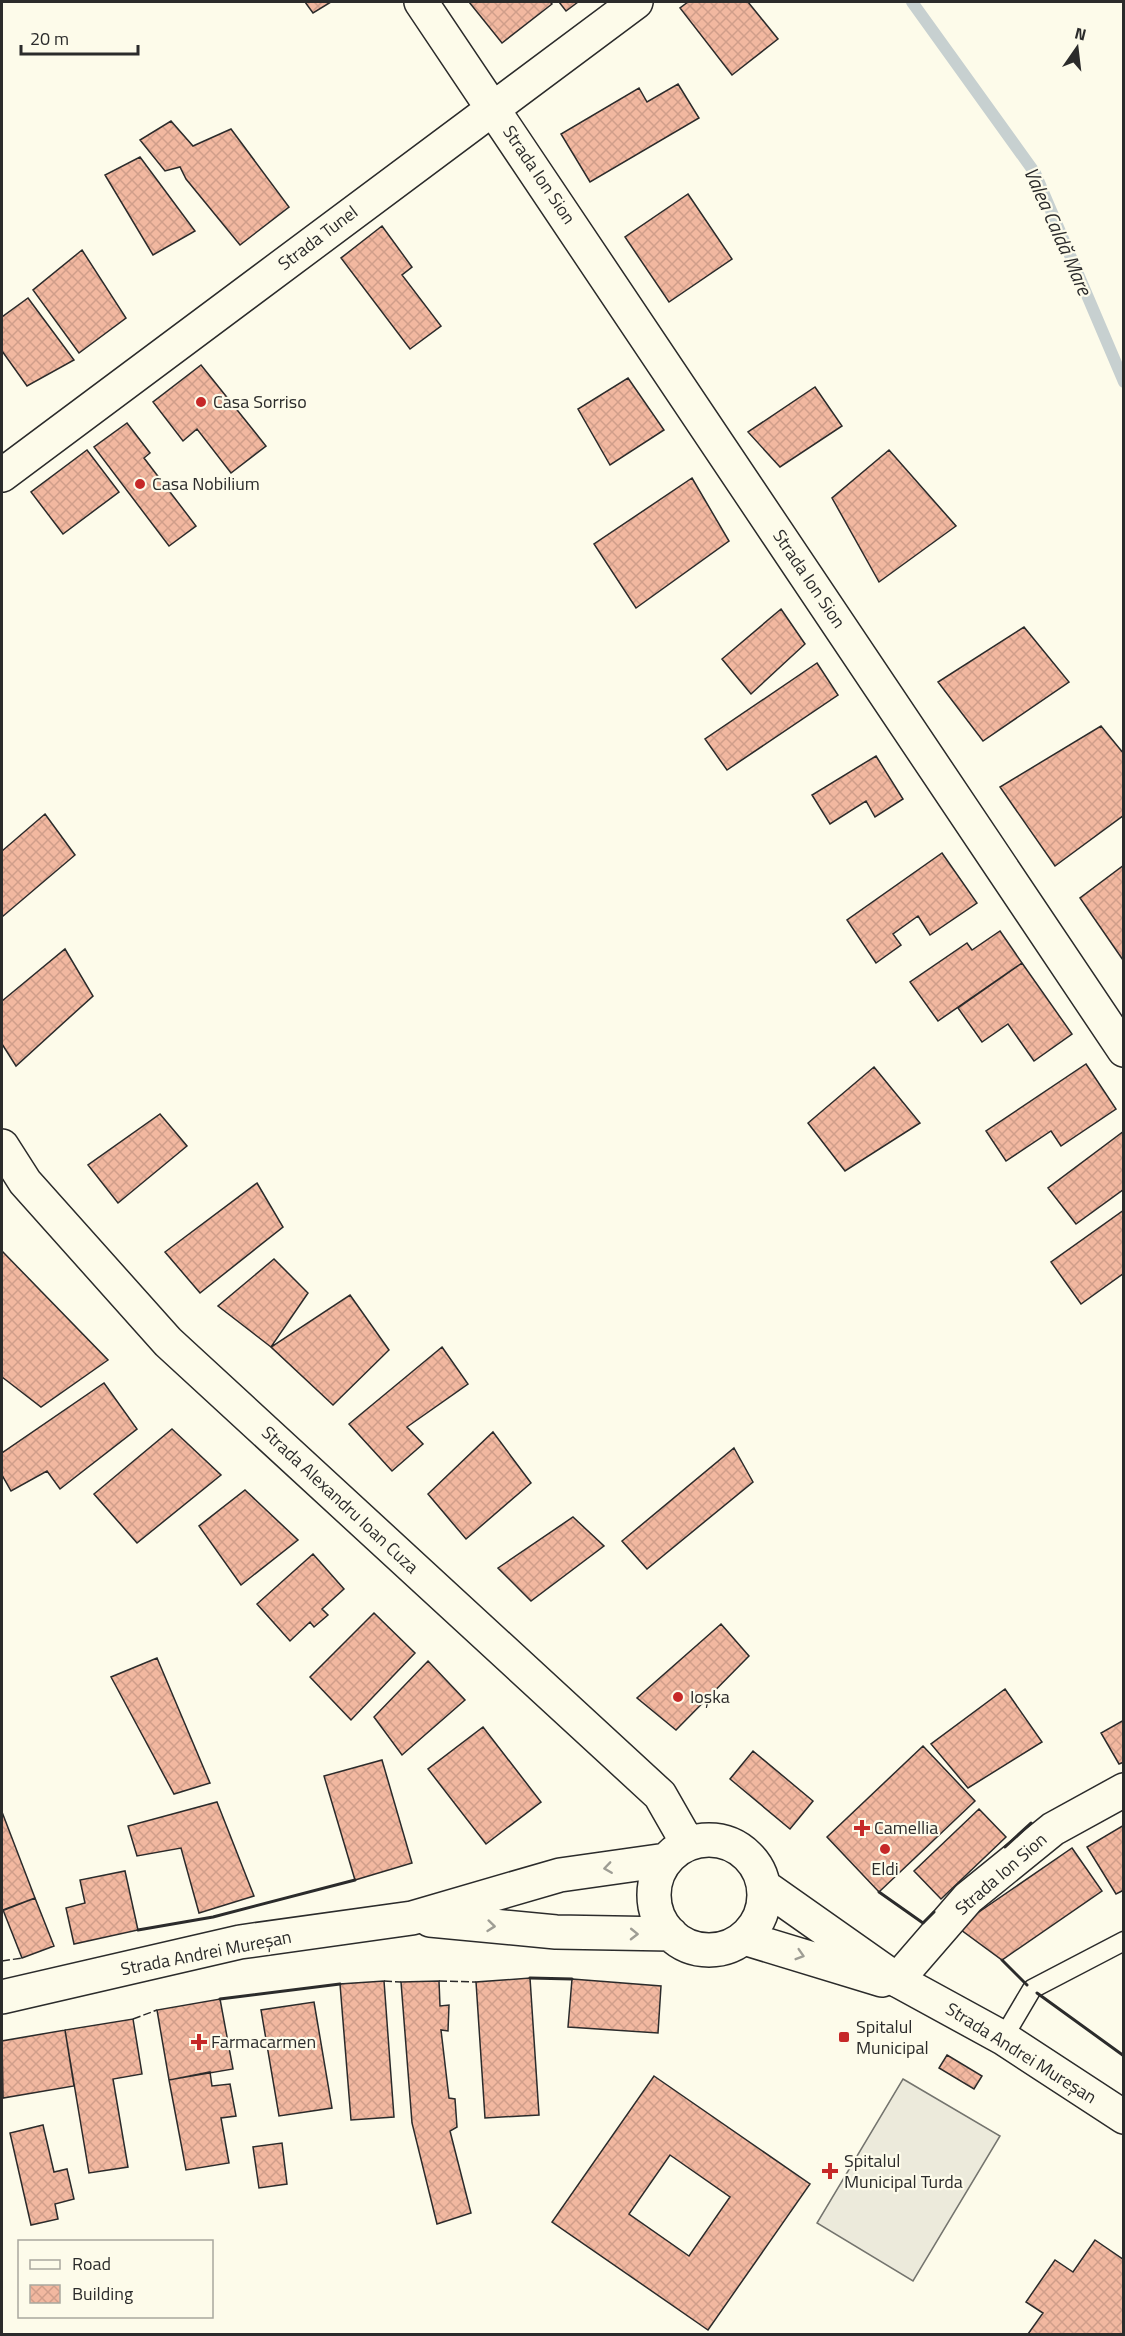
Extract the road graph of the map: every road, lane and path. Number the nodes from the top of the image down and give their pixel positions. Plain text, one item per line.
1 (421, 2) edge
2 (636, 2) edge
3 (494, 107) junction
4 (2, 475) edge
5 (1124, 1050) edge
6 (2, 1146) edge
7 (1124, 1790) edge
8 (677, 1852) junction
9 (765, 1887) junction
10 (412, 1918) junction
11 (671, 1934) junction
12 (744, 1938) junction
13 (1124, 1941) edge
14 (908, 1986) junction
15 (2, 1997) edge
16 (1003, 2038) junction
17 (1124, 2117) edge

1 - 3 street, Strada Ion Sion
2 - 3 street, Strada Tunel
3 - 4 street, Strada Tunel
3 - 5 street, Strada Ion Sion
6 - 8 street, Strada Alexandru Ioan Cuza
7 - 14 street, Strada Ion Sion
8 - 9 street
8 -> 10 street, Strada Andrei Mureșan
8 - 11 street
9 - 12 street
9 - 14 street, Strada Andrei Mureșan
10 -> 11 street, Strada Andrei Mureșan
10 - 15 street, Strada Andrei Mureșan
11 - 12 street
12 -> 14 street, Strada Andrei Mureșan
13 - 16 lane
14 - 16 street, Strada Andrei Mureșan
16 - 17 street, Strada Andrei Mureșan

